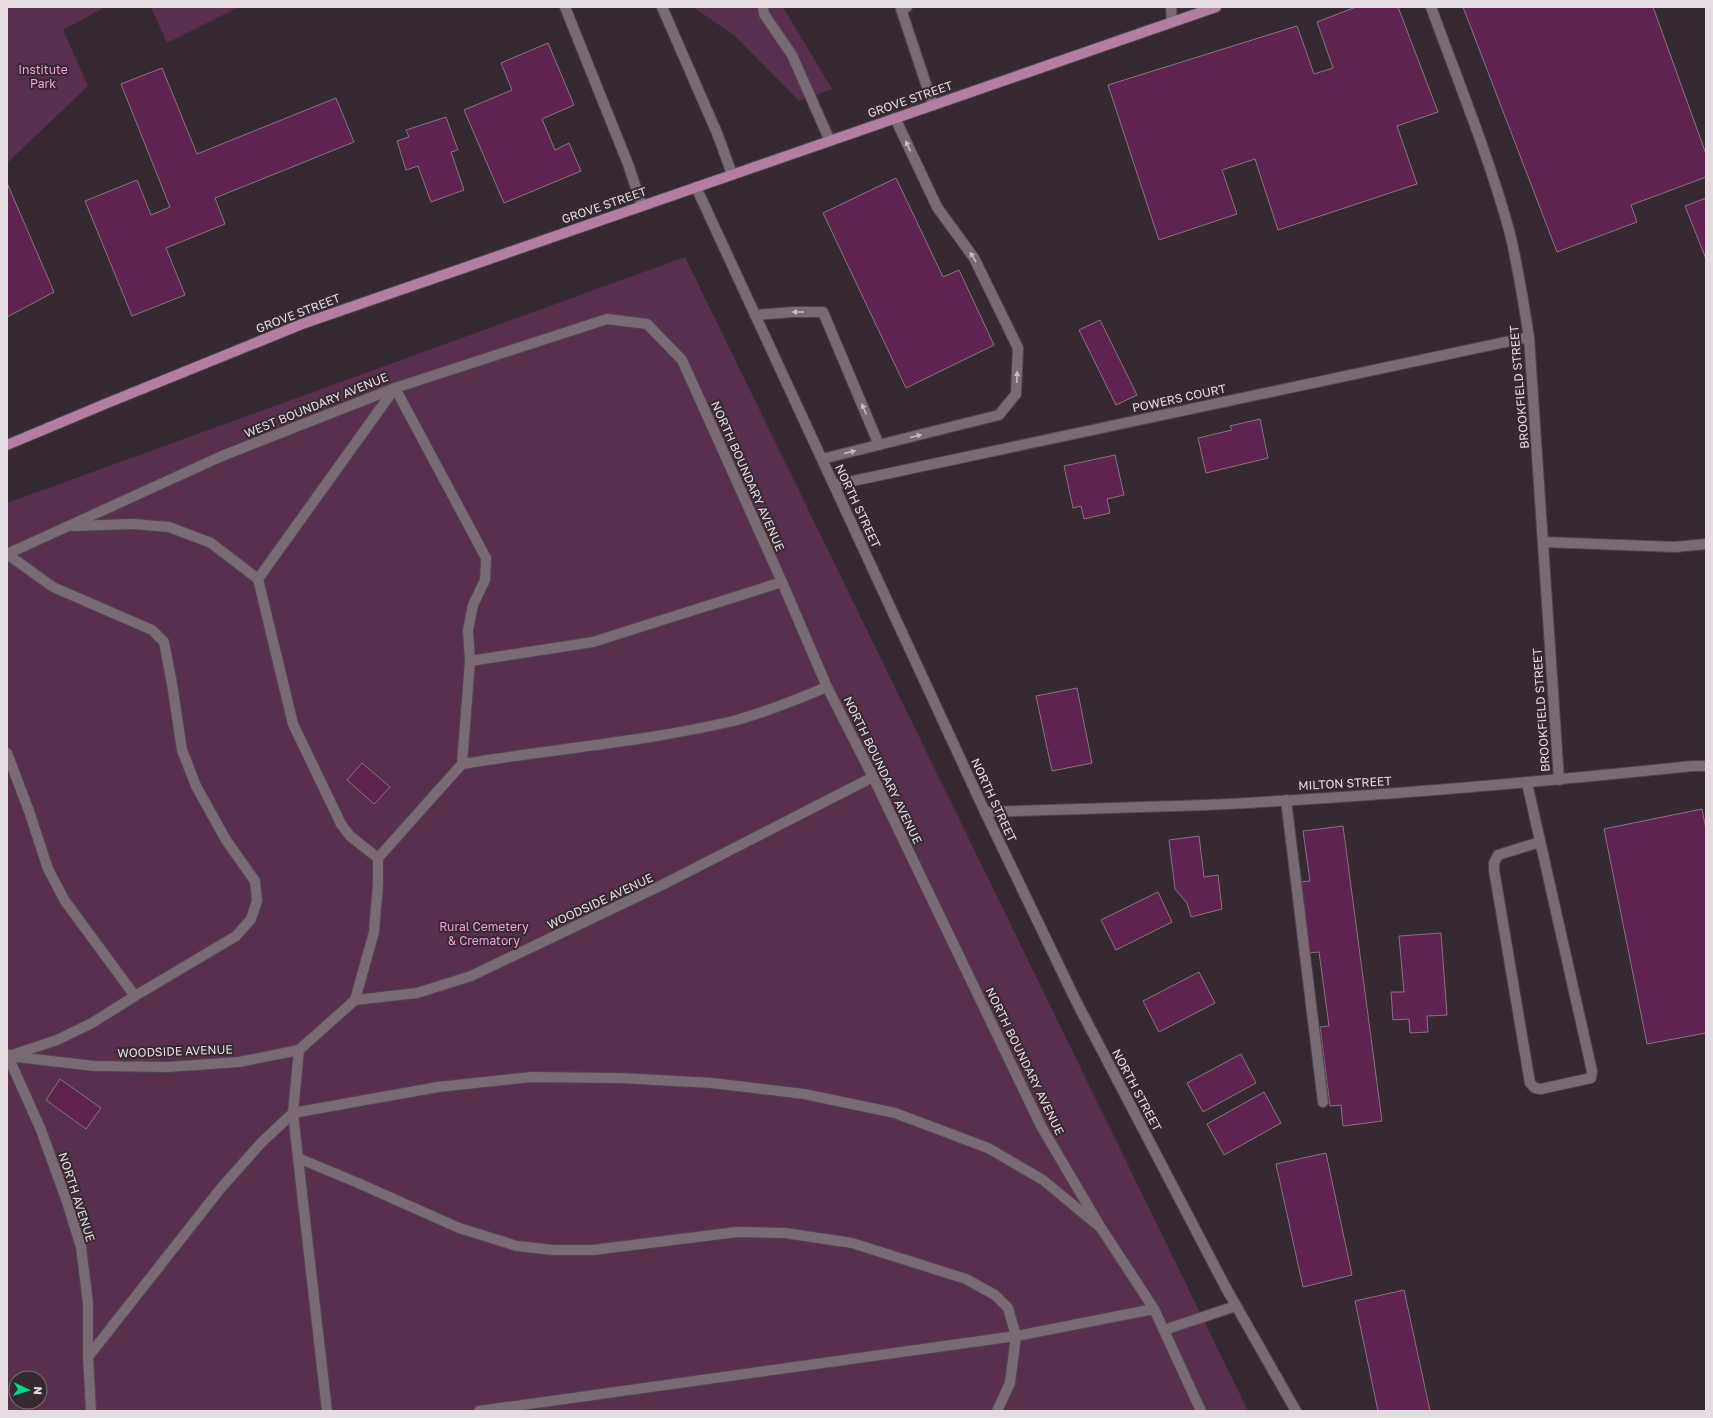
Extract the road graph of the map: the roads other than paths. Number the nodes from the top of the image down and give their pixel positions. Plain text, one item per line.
1 (565, 7) edge
2 (662, 7) edge
3 (763, 7) edge
4 (1171, 7) edge
5 (1216, 7) edge
6 (1431, 7) edge
7 (901, 8) edge
8 (1172, 22) junction
9 (933, 105) junction
10 (895, 118) junction
11 (830, 140) junction
12 (732, 174) junction
13 (696, 187) junction
14 (642, 206) junction
15 (756, 315) junction
16 (647, 324) joint
17 (1529, 337) junction
18 (395, 388) junction
19 (7, 445) edge
20 (879, 445) junction
21 (822, 459) junction
22 (834, 485) junction
23 (70, 526) junction
24 (1543, 542) junction
25 (1706, 544) edge
26 (7, 554) edge
27 (258, 579) junction
28 (782, 582) junction
29 (470, 661) junction
30 (827, 687) junction
31 (7, 753) edge
32 (462, 764) junction
33 (1706, 766) edge
34 (873, 777) junction
35 (1559, 780) junction
36 (1527, 782) junction
37 (1286, 800) junction
38 (985, 812) junction
39 (1540, 842) junction
40 (378, 858) junction
41 (135, 996) junction
42 (355, 1000) junction
43 (299, 1050) junction
44 (8, 1055) edge
45 (1323, 1102) dead end
46 (294, 1113) junction
47 (298, 1158) junction
48 (1101, 1228) junction
49 (1236, 1306) junction
50 (1154, 1310) junction
51 (1164, 1330) junction
52 (1016, 1336) junction
53 (88, 1357) junction
54 (91, 1411) edge
55 (327, 1411) edge
56 (479, 1411) edge
57 (997, 1411) edge
58 (1201, 1411) edge
59 (1296, 1411) edge

1 - 14 street
2 - 12 street
3 - 11 street
4 - 8 street
5 - 8 main road, GROVE STREET
6 - 17 street, BROOKFIELD STREET
7 - 9 street
8 - 9 main road, GROVE STREET
9 - 10 main road, GROVE STREET
10 - 11 main road, GROVE STREET
20 -> 10 street
11 - 12 main road, GROVE STREET
12 - 13 main road, GROVE STREET
13 - 14 main road, GROVE STREET
13 - 15 street, NORTH STREET
14 - 19 main road, GROVE STREET
20 -> 15 street
15 - 21 street, NORTH STREET
16 - 18 street, WEST BOUNDARY AVENUE
16 - 28 street, NORTH BOUNDARY AVENUE
17 - 22 street, POWERS COURT
17 - 24 street, BROOKFIELD STREET
18 - 23 street, WEST BOUNDARY AVENUE
18 - 27 street
18 - 29 street
21 -> 20 street
21 - 22 street, NORTH STREET
22 - 38 street, NORTH STREET
23 - 26 street, WEST BOUNDARY AVENUE
23 - 27 street
24 - 25 street
24 - 35 street, BROOKFIELD STREET
26 - 41 street
27 - 40 street
28 - 29 street
28 - 30 street, NORTH BOUNDARY AVENUE
29 - 32 street
30 - 32 street
30 - 34 street, NORTH BOUNDARY AVENUE
31 - 41 street
32 - 40 street
33 - 35 street, MILTON STREET
34 - 42 street, WOODSIDE AVENUE
34 - 48 street, NORTH BOUNDARY AVENUE
35 - 36 street, MILTON STREET
36 - 37 street, MILTON STREET
36 - 39 street
37 - 38 street, MILTON STREET
37 - 45 street
38 - 49 street, NORTH STREET
39 - 39 street
40 - 42 street
41 - 44 street
42 - 43 street
43 - 44 street, WOODSIDE AVENUE
43 - 46 street
44 - 53 street, NORTH AVENUE
46 - 47 street
46 - 48 street
46 - 53 street
47 - 52 street
47 - 55 street
48 - 50 street
49 - 51 street
49 - 59 street, NORTH STREET
50 - 51 street
50 - 52 street
51 - 58 street
52 - 56 street
52 - 57 street
53 - 54 street, NORTH AVENUE

